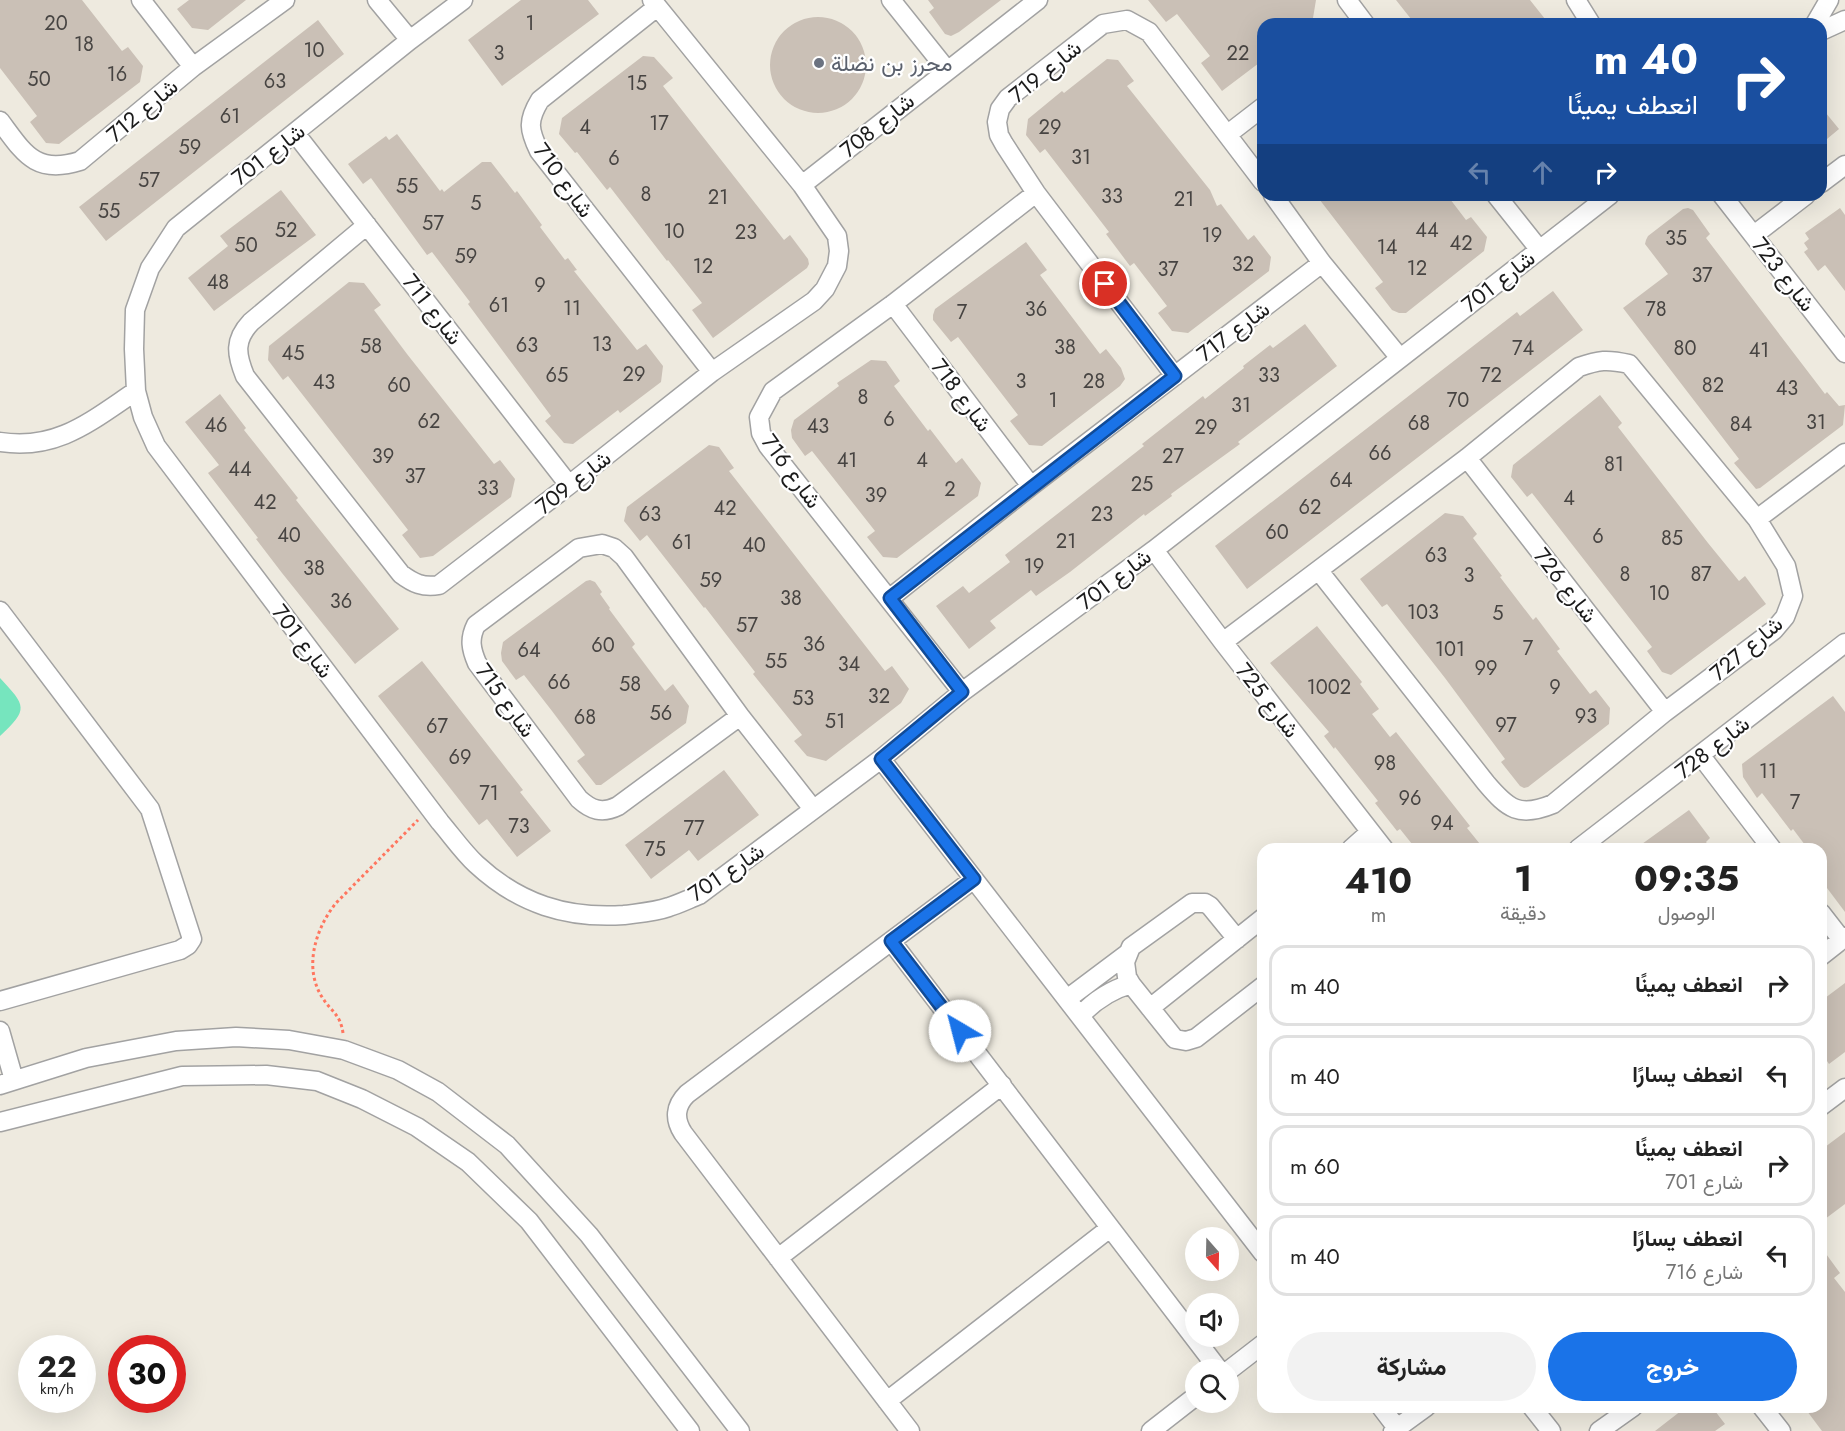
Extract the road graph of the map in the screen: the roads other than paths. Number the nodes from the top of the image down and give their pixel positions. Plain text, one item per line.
1 (141, 0) edge
2 (285, 0) edge
3 (377, 0) edge
4 (464, 0) edge
5 (891, 0) edge
6 (1038, 0) edge
7 (1347, 0) edge
8 (1576, 0) edge
9 (1830, 0) edge
10 (655, 3) edge
11 (1360, 18) edge
12 (1587, 18) edge
13 (1819, 18) edge
14 (1845, 20) edge
15 (1827, 28) edge
16 (410, 40) junction
17 (193, 67) junction
18 (947, 70) junction
19 (1257, 112) edge
20 (0, 121) edge
21 (295, 133) junction
22 (1228, 134) junction
23 (1845, 165) edge
24 (1257, 174) edge
25 (1827, 178) edge
26 (802, 185) junction
27 (1036, 193) junction
28 (1277, 201) edge
29 (1501, 201) edge
30 (1602, 201) edge
31 (1727, 201) edge
32 (1798, 201) edge
33 (367, 225) junction
34 (1754, 235) junction
35 (1539, 249) junction
36 (1322, 263) junction
37 (894, 304) junction
38 (1845, 353) edge
39 (1400, 358) junction
40 (712, 372) junction
41 (1175, 376) junction
42 (136, 391) junction
43 (0, 442) edge
44 (1845, 453) edge
45 (1467, 458) junction
46 (569, 485) junction
47 (1031, 486) junction
48 (1757, 519) junction
49 (1154, 550) junction
50 (1319, 571) junction
51 (890, 598) junction
52 (0, 611) edge
53 (1222, 642) junction
54 (1843, 650) edge
55 (962, 692) junction
56 (1665, 712) junction
57 (740, 716) junction
58 (1701, 756) junction
59 (881, 759) junction
60 (813, 809) junction
61 (1370, 832) junction
62 (1358, 843) edge
63 (1379, 843) edge
64 (1586, 843) edge
65 (1767, 843) edge
66 (974, 879) junction
67 (1827, 920) edge
68 (1257, 923) edge
69 (1237, 939) junction
70 (1843, 939) edge
71 (891, 941) junction
72 (1827, 951) edge
73 (1128, 954) junction
74 (1131, 984) junction
75 (1257, 990) edge
76 (1067, 999) junction
77 (0, 1001) edge
78 (1150, 1008) junction
79 (1080, 1016) junction
80 (0, 1031) edge
81 (7, 1083) edge
82 (1002, 1085) junction
83 (1845, 1088) edge
84 (1827, 1102) edge
85 (0, 1122) edge
86 (1110, 1228) junction
87 (1257, 1245) edge
88 (778, 1258) junction
89 (1257, 1349) edge
90 (1211, 1359) edge
91 (1239, 1363) edge
92 (887, 1401) junction
93 (1185, 1405) edge
94 (1386, 1413) edge
95 (1418, 1413) edge
96 (1537, 1413) edge
97 (1624, 1413) edge
98 (1767, 1413) edge
99 (1395, 1429) edge
100 (690, 1431) edge
101 (740, 1431) edge
102 (910, 1431) edge
103 (1151, 1431) edge
104 (1551, 1431) edge
105 (1599, 1431) edge
106 (1781, 1431) edge

1 - 17 street
2 - 17 street, شارع 712
3 - 16 street
4 - 16 street, شارع 701
5 - 18 street
6 - 18 street, شارع 708
7 - 11 street
8 - 12 street
9 - 13 street
10 - 26 street, شارع 709
10 - 40 street, شارع 710
14 - 15 street
16 - 21 street, شارع 701
17 - 20 street, شارع 712
18 - 26 street, شارع 708
19 - 22 street
21 - 33 street, شارع 711
21 - 42 street, شارع 701
22 - 24 street, شارع 719
22 - 27 street, شارع 719
23 - 25 street
26 - 40 street, شارع 709
27 - 37 street, شارع 716
27 - 41 street, شارع 719
28 - 36 street
29 - 35 street
30 - 35 street, شارع 701
31 - 34 street, شارع 723
32 - 34 street
33 - 46 street, شارع 711
33 - 46 street, شارع 709
34 - 38 street, شارع 723
35 - 39 street, شارع 701
36 - 39 street
36 - 41 street, شارع 717
37 - 47 street, شارع 718
37 - 51 street, شارع 716
39 - 49 street, شارع 701
40 - 46 street, شارع 709
41 - 47 street, شارع 717
42 - 43 street
42 - 60 street, شارع 701
44 - 48 street
45 - 48 street, شارع 727
45 - 50 street, شارع 727
45 - 56 street, شارع 726
47 - 51 street, شارع 717
48 - 56 street, شارع 727
49 - 53 street, شارع 725
49 - 55 street, شارع 701
50 - 53 street, شارع 727
50 - 56 street, شارع 727
51 - 55 street, شارع 716
52 - 77 street
53 - 61 street, شارع 725
54 - 58 street, شارع 728
55 - 59 street, شارع 701
57 - 57 street, شارع 715
57 - 60 street, شارع 715
58 - 64 street, شارع 728
58 - 65 street
59 - 60 street, شارع 701
59 - 66 street
61 - 62 street
61 - 63 street, شارع 725
66 - 71 street
66 - 76 street
67 - 70 street
68 - 69 street
69 - 73 street
69 - 78 street
70 - 72 street
71 - 82 street
71 - 88 street
73 - 74 street
73 - 76 street
74 - 78 street
74 - 79 street
75 - 78 street
76 - 79 street
79 - 87 street
80 - 81 street
81 - 101 street
82 - 86 street
82 - 88 street
83 - 84 street
85 - 100 street
86 - 90 street
86 - 92 street
88 - 92 street
89 - 91 street
92 - 102 street
93 - 103 street
94 - 99 street
95 - 99 street
96 - 104 street
97 - 105 street
98 - 106 street

